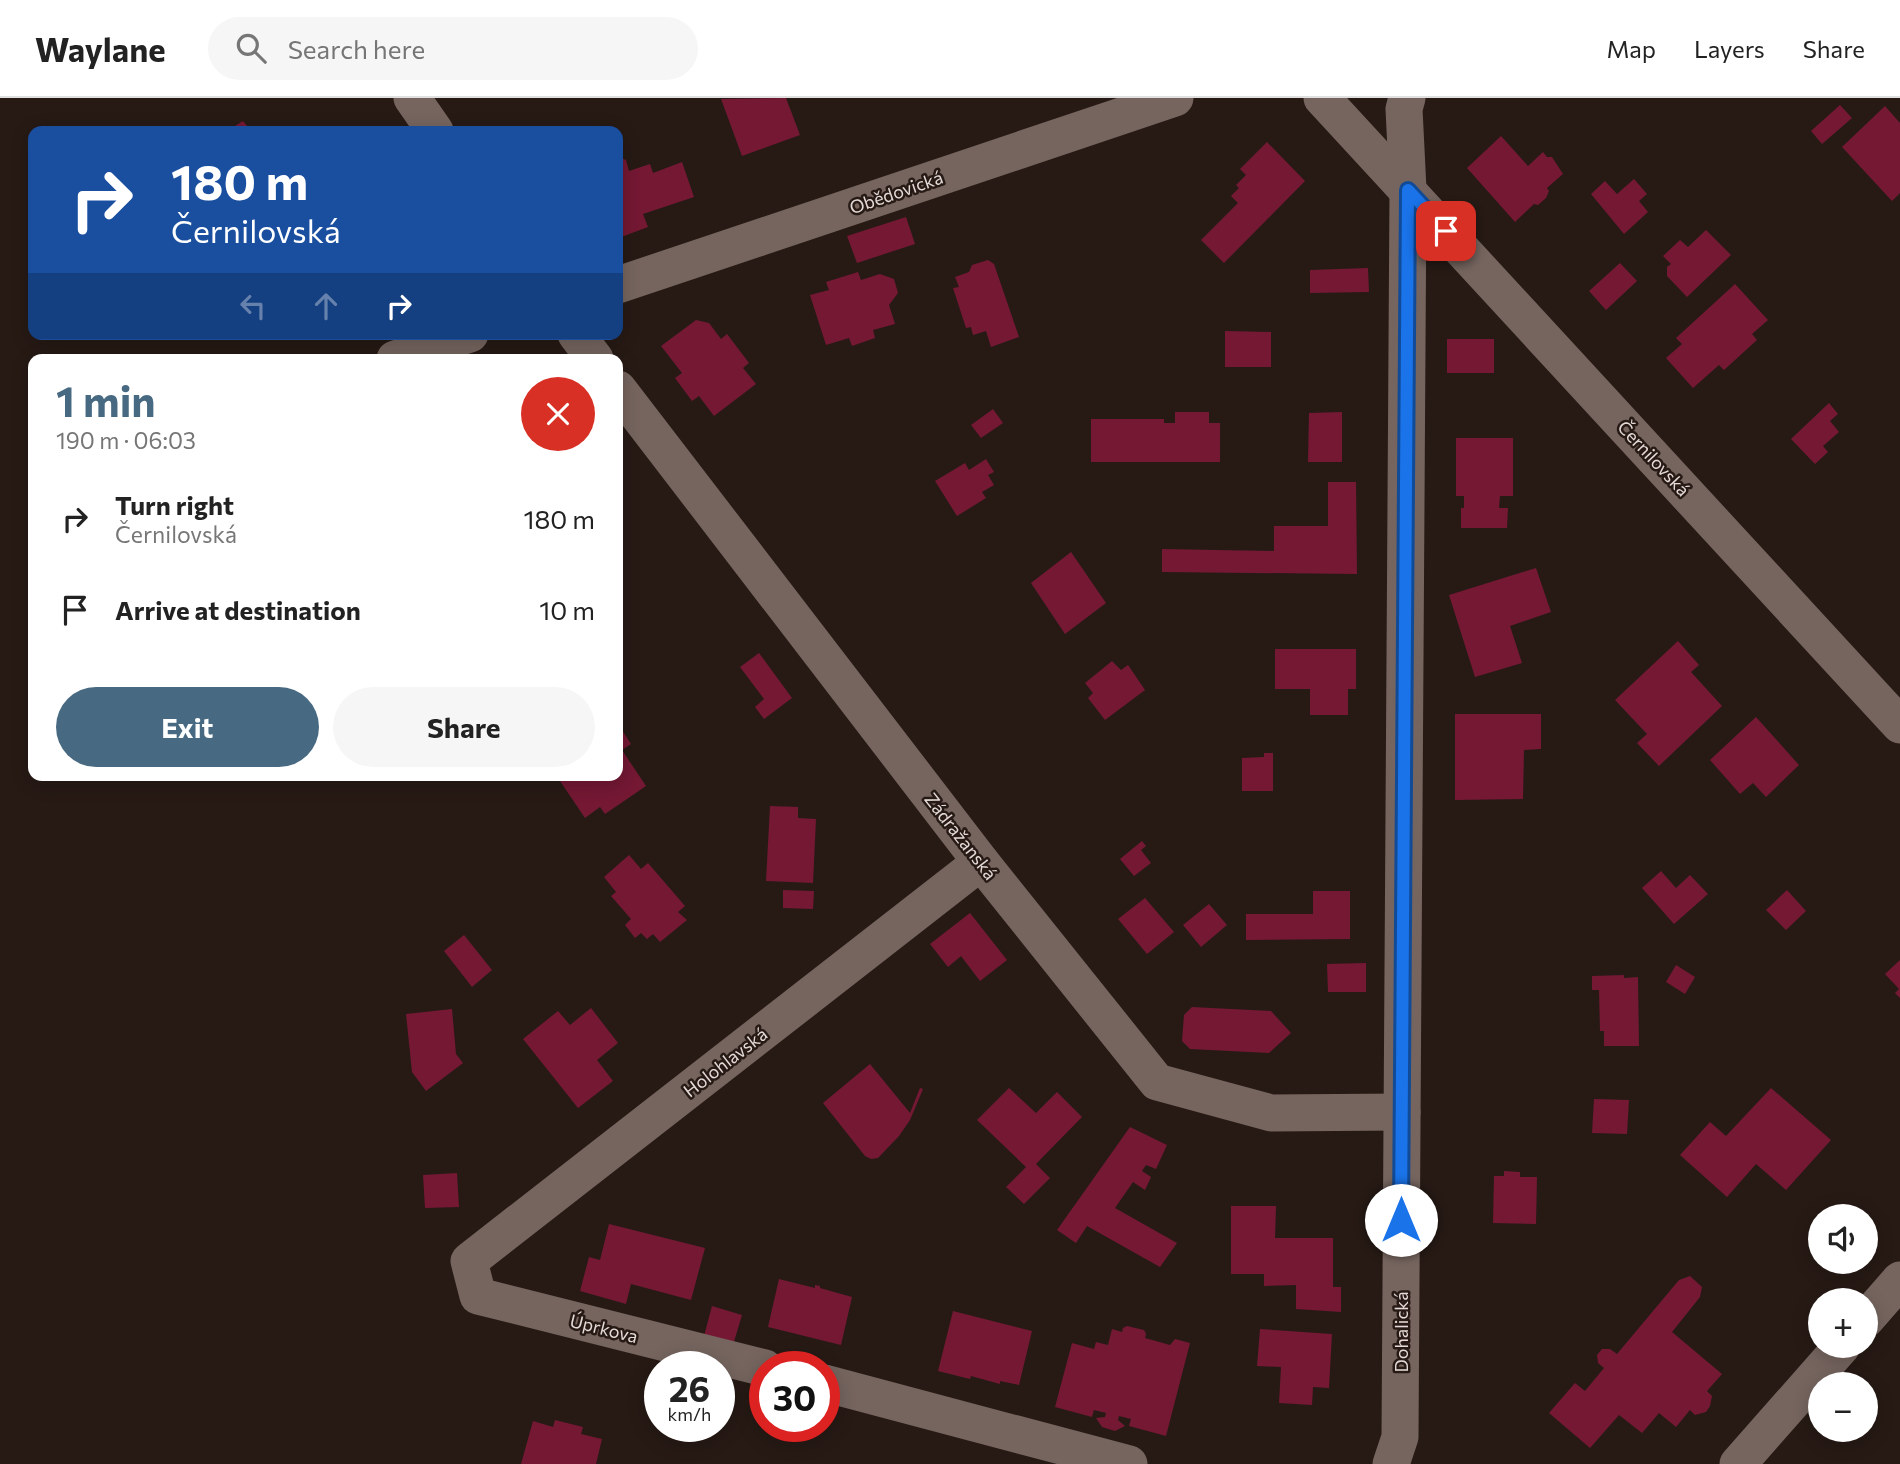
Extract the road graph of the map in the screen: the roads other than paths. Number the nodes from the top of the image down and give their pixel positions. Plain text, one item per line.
1 (412, 98) edge
2 (1175, 98) edge
3 (1322, 98) edge
4 (1408, 98) edge
5 (432, 126) edge
6 (1408, 190) junction
7 (623, 283) edge
8 (452, 340) edge
9 (581, 340) edge
10 (410, 354) edge
11 (591, 354) edge
12 (623, 396) edge
13 (1900, 725) edge
14 (981, 862) junction
15 (1402, 1112) junction
16 (469, 1261) joint
17 (1900, 1280) edge
18 (1878, 1305) edge
19 (1831, 1358) edge
20 (749, 1364) edge
21 (840, 1388) edge
22 (1129, 1464) edge
23 (1391, 1464) edge
24 (1738, 1464) edge

1 - 5 street
2 - 7 street, Obědovická
3 - 6 street, Černilovská
4 - 6 street, Dohalická
6 - 13 street, Černilovská
6 - 15 street, Dohalická
8 - 10 street
9 - 11 street
12 - 14 street, Zádražanská
14 - 15 street, Zádražanská
14 - 16 street, Holohlavská
15 - 23 street, Dohalická
16 - 20 street, Úprkova
17 - 18 street
19 - 24 street
21 - 22 street

